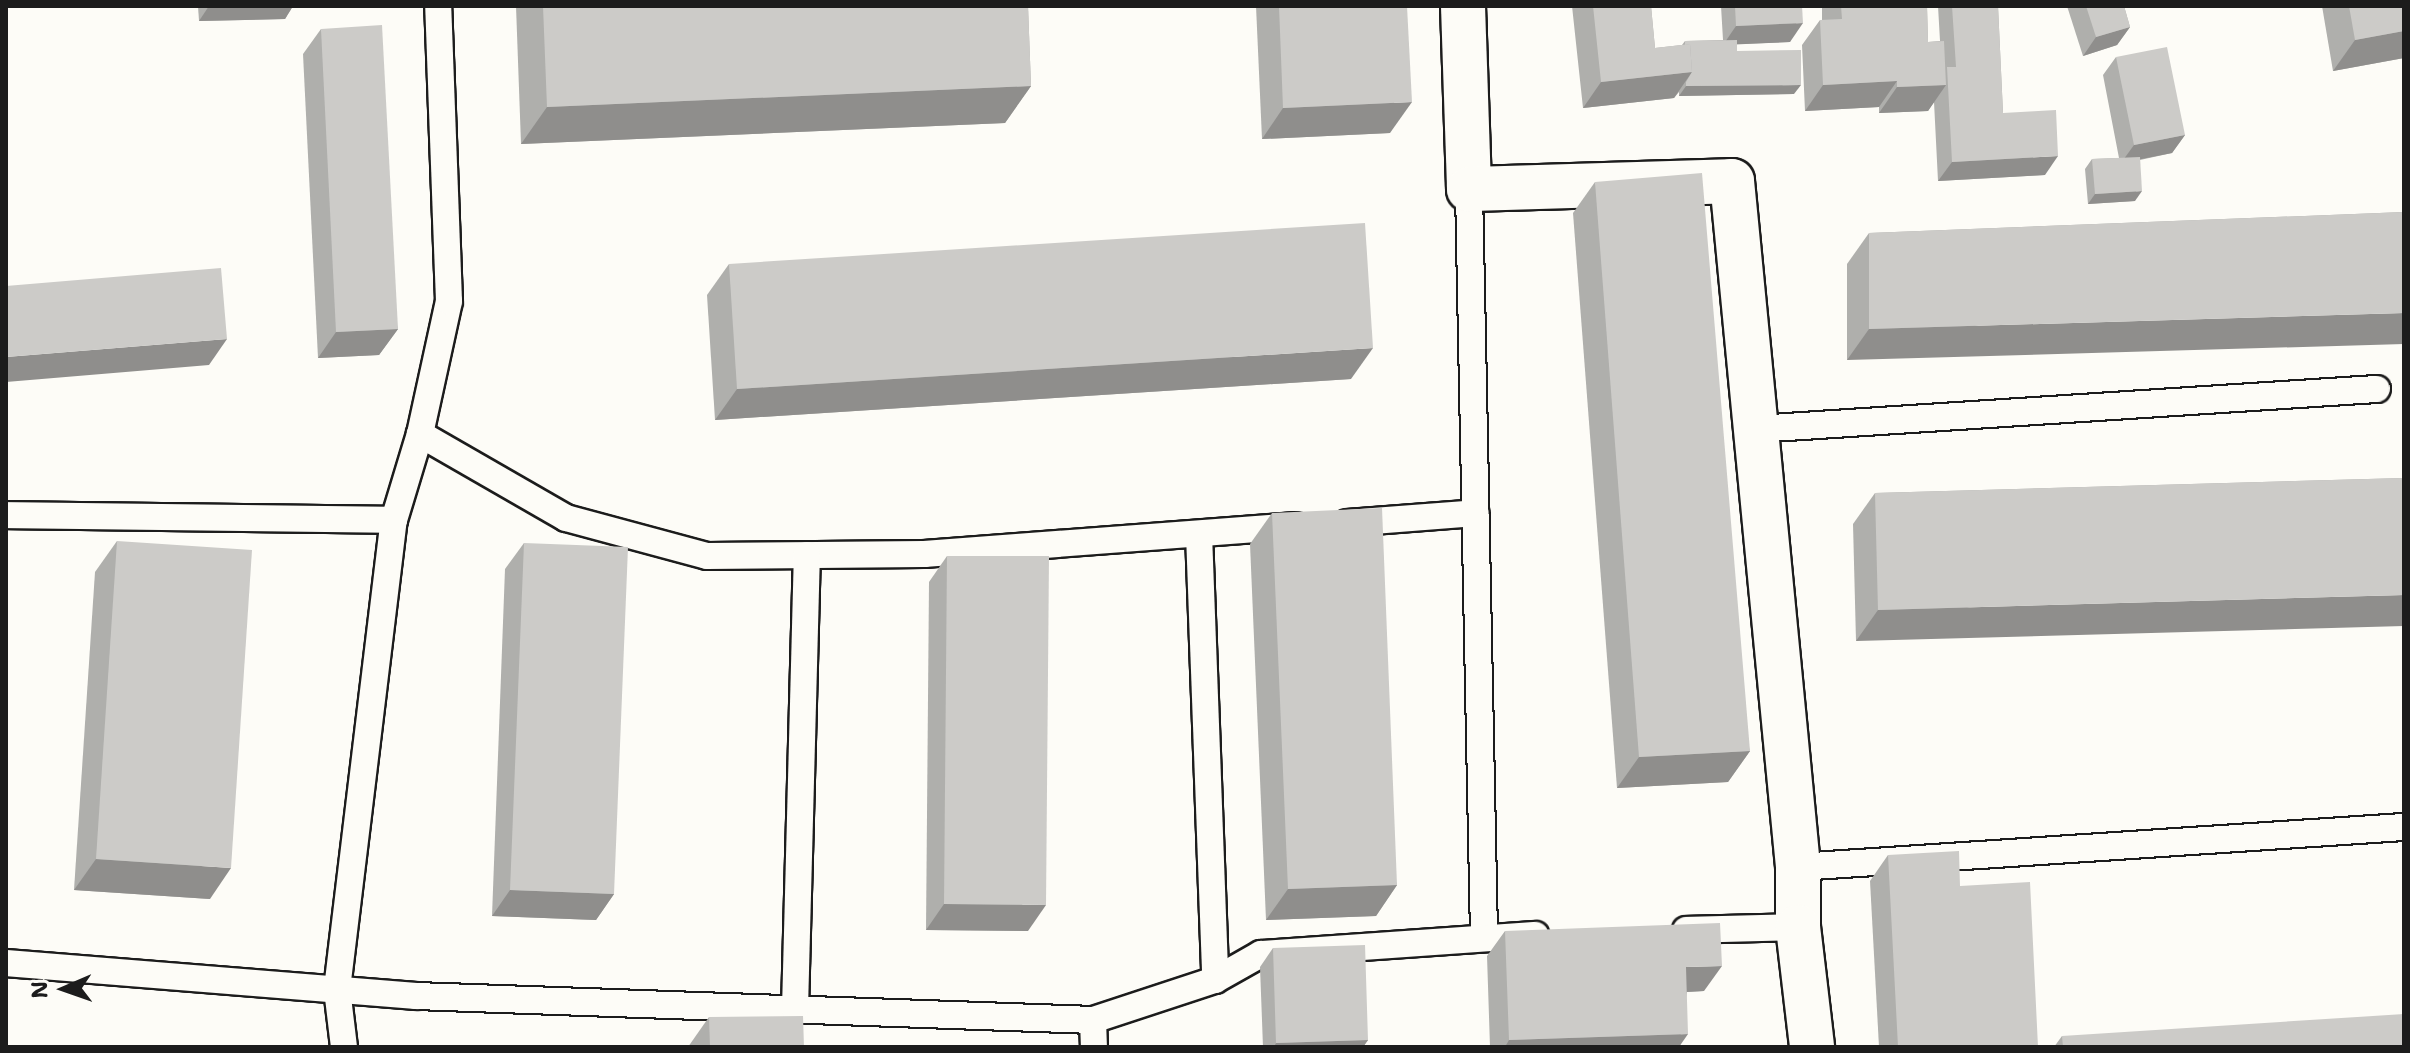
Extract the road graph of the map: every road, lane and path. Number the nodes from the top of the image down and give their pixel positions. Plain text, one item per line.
1 (438, 6) edge
2 (1463, 6) edge
3 (1469, 189) junction
4 (2377, 389) dead end
5 (1756, 429) junction
6 (420, 434) junction
7 (1476, 513) junction
8 (6, 515) edge
9 (394, 520) junction
10 (1199, 534) junction
11 (807, 555) junction
12 (2404, 827) edge
13 (1798, 867) junction
14 (1798, 927) junction
15 (1657, 931) edge
16 (1562, 934) edge
17 (1484, 936) junction
18 (6, 963) edge
19 (1215, 980) junction
20 (337, 989) junction
21 (795, 1009) junction
22 (1093, 1020) junction
23 (344, 1047) edge
24 (1094, 1047) edge
25 (1812, 1047) edge

1 - 6 lane
2 - 3 street
3 - 5 street
3 - 7 lane
4 - 5 lane
5 - 13 street
6 - 9 lane
6 - 11 lane
7 - 10 lane
7 - 17 lane
8 - 9 lane
9 - 20 lane
10 - 11 lane
10 - 19 lane
11 - 21 lane
12 - 13 lane
13 - 14 street
14 - 15 lane
14 - 25 street
16 - 17 lane
17 - 19 lane
18 - 20 lane
19 - 22 lane
20 - 21 lane
20 - 23 lane
21 - 22 lane
22 - 24 lane

